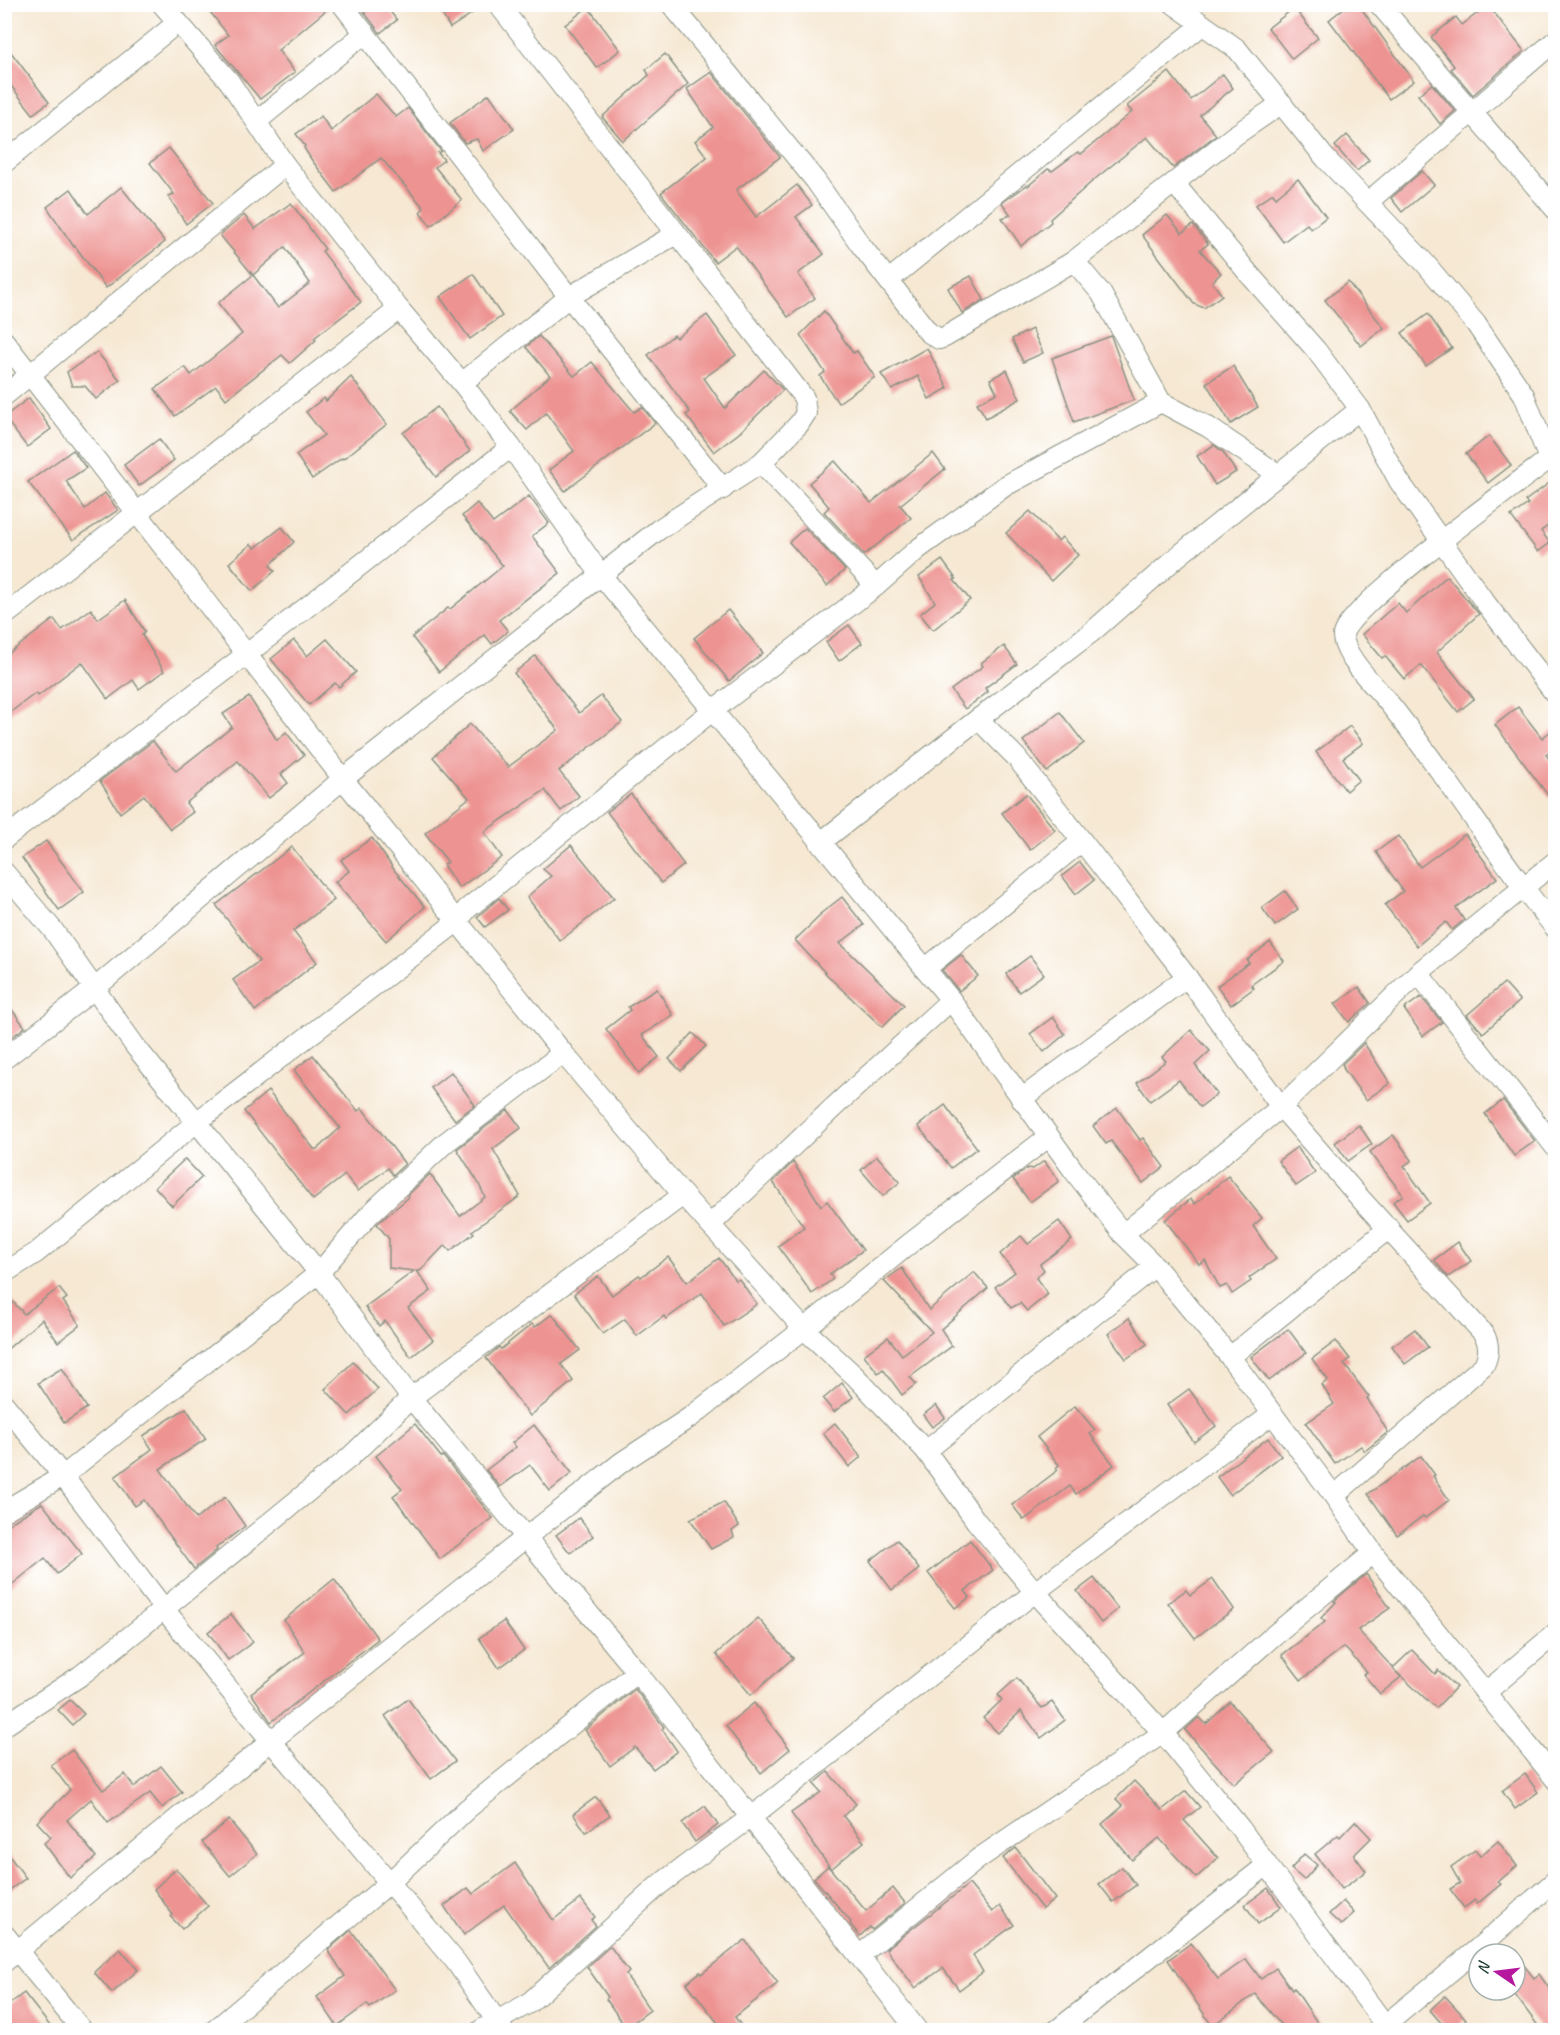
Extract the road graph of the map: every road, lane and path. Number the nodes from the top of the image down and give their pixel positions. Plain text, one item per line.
1 (162, 4) edge
2 (342, 4) edge
3 (498, 4) edge
4 (671, 4) edge
5 (1174, 4) edge
6 (1380, 4) edge
7 (177, 23) junction
8 (1202, 25) junction
9 (365, 33) junction
10 (1556, 40) edge
11 (1282, 103) junction
12 (1473, 113) junction
13 (257, 121) junction
14 (4, 163) edge
15 (285, 165) junction
16 (1174, 183) junction
17 (1368, 202) junction
18 (1556, 210) edge
19 (676, 234) junction
20 (1074, 261) junction
21 (889, 280) junction
22 (569, 297) junction
23 (399, 309) junction
24 (4, 341) edge
25 (31, 375) junction
26 (462, 383) junction
27 (4, 396) edge
28 (1161, 402) junction
29 (1360, 409) junction
30 (511, 447) junction
31 (1552, 462) edge
32 (760, 463) junction
33 (1279, 475) junction
34 (723, 489) junction
35 (137, 513) junction
36 (1442, 540) junction
37 (601, 575) junction
38 (876, 586) junction
39 (4, 616) edge
40 (247, 654) junction
41 (1556, 695) edge
42 (712, 711) junction
43 (978, 718) junction
44 (343, 779) junction
45 (4, 839) edge
46 (1082, 841) junction
47 (820, 843) junction
48 (1556, 861) edge
49 (4, 872) edge
50 (1523, 890) junction
51 (458, 921) junction
52 (1556, 929) edge
53 (925, 969) junction
54 (1418, 973) junction
55 (1187, 977) junction
56 (94, 989) junction
57 (951, 1000) junction
58 (563, 1053) junction
59 (4, 1059) edge
60 (1021, 1099) junction
61 (1281, 1107) junction
62 (198, 1121) junction
63 (1048, 1137) junction
64 (1556, 1148) edge
65 (683, 1195) junction
66 (710, 1225) junction
67 (1389, 1228) junction
68 (1123, 1234) junction
69 (1155, 1266) junction
70 (4, 1273) edge
71 (319, 1273) junction
72 (804, 1329) junction
73 (1230, 1357) junction
74 (411, 1398) junction
75 (4, 1404) edge
76 (1271, 1414) junction
77 (926, 1451) junction
78 (63, 1476) junction
79 (1334, 1496) junction
80 (4, 1511) edge
81 (525, 1538) junction
82 (1373, 1553) junction
83 (1035, 1592) junction
84 (164, 1609) junction
85 (1556, 1634) edge
86 (637, 1672) junction
87 (1485, 1693) junction
88 (4, 1726) edge
89 (1163, 1733) junction
90 (270, 1741) junction
91 (1556, 1780) edge
92 (750, 1818) junction
93 (1267, 1865) junction
94 (1556, 1881) edge
95 (389, 1883) junction
96 (4, 1934) edge
97 (860, 1956) junction
98 (12, 1957) edge
99 (493, 2028) edge
100 (1382, 2028) edge
101 (82, 2031) edge
102 (215, 2031) edge
103 (917, 2031) edge
104 (1057, 2031) edge

1 - 7 street
2 - 9 street
3 - 19 street
4 - 21 street
5 - 8 street
6 - 12 street
7 - 13 street
7 - 14 street
8 - 11 street
8 - 21 street
9 - 13 street
9 - 22 street
10 - 12 street
11 - 16 street
11 - 17 street
12 - 17 street
12 - 18 street
13 - 15 street
15 - 23 street
15 - 25 street
16 - 20 street
16 - 29 street
17 - 31 street
19 - 22 street
19 - 32 street
20 - 21 street
20 - 28 street
22 - 26 street
22 - 34 street
23 - 26 street
23 - 35 street
24 - 25 street
25 - 27 street
25 - 35 street
26 - 30 street
28 - 33 street
28 - 38 street
29 - 33 street
29 - 36 street
30 - 37 street
30 - 40 street
31 - 36 street
32 - 34 street
32 - 38 street
33 - 43 street
34 - 37 street
35 - 39 street
35 - 40 street
36 - 41 street
36 - 50 street
37 - 42 street
37 - 44 street
38 - 42 street
40 - 44 street
40 - 45 street
42 - 47 street
42 - 51 street
43 - 46 street
43 - 47 street
44 - 51 street
44 - 56 street
46 - 53 street
46 - 55 street
47 - 53 street
48 - 50 street
49 - 56 street
50 - 52 street
50 - 54 street
51 - 58 street
51 - 62 street
53 - 57 street
54 - 61 street
54 - 64 street
55 - 60 street
55 - 61 street
56 - 59 street
56 - 62 street
57 - 60 street
57 - 66 street
58 - 65 street
58 - 71 street
60 - 63 street
61 - 67 street
61 - 68 street
62 - 70 street
62 - 71 street
63 - 68 street
63 - 72 street
65 - 66 street
65 - 74 street
66 - 72 street
67 - 73 street
67 - 79 street
68 - 69 street
69 - 73 street
69 - 77 street
71 - 74 street
71 - 78 street
72 - 77 street
72 - 81 street
73 - 76 street
74 - 81 street
74 - 84 street
75 - 78 street
76 - 79 street
76 - 83 street
77 - 83 street
78 - 80 street
78 - 84 street
79 - 82 street
81 - 86 street
81 - 90 street
82 - 87 street
82 - 89 street
83 - 89 street
83 - 92 street
84 - 88 street
84 - 90 street
85 - 87 street
86 - 92 street
86 - 95 street
87 - 91 street
89 - 93 street
89 - 97 street
90 - 95 street
90 - 98 street
92 - 97 street
92 - 99 street
93 - 100 street
93 - 104 street
94 - 100 street
95 - 99 street
95 - 102 street
96 - 98 street
97 - 103 street
98 - 101 street

